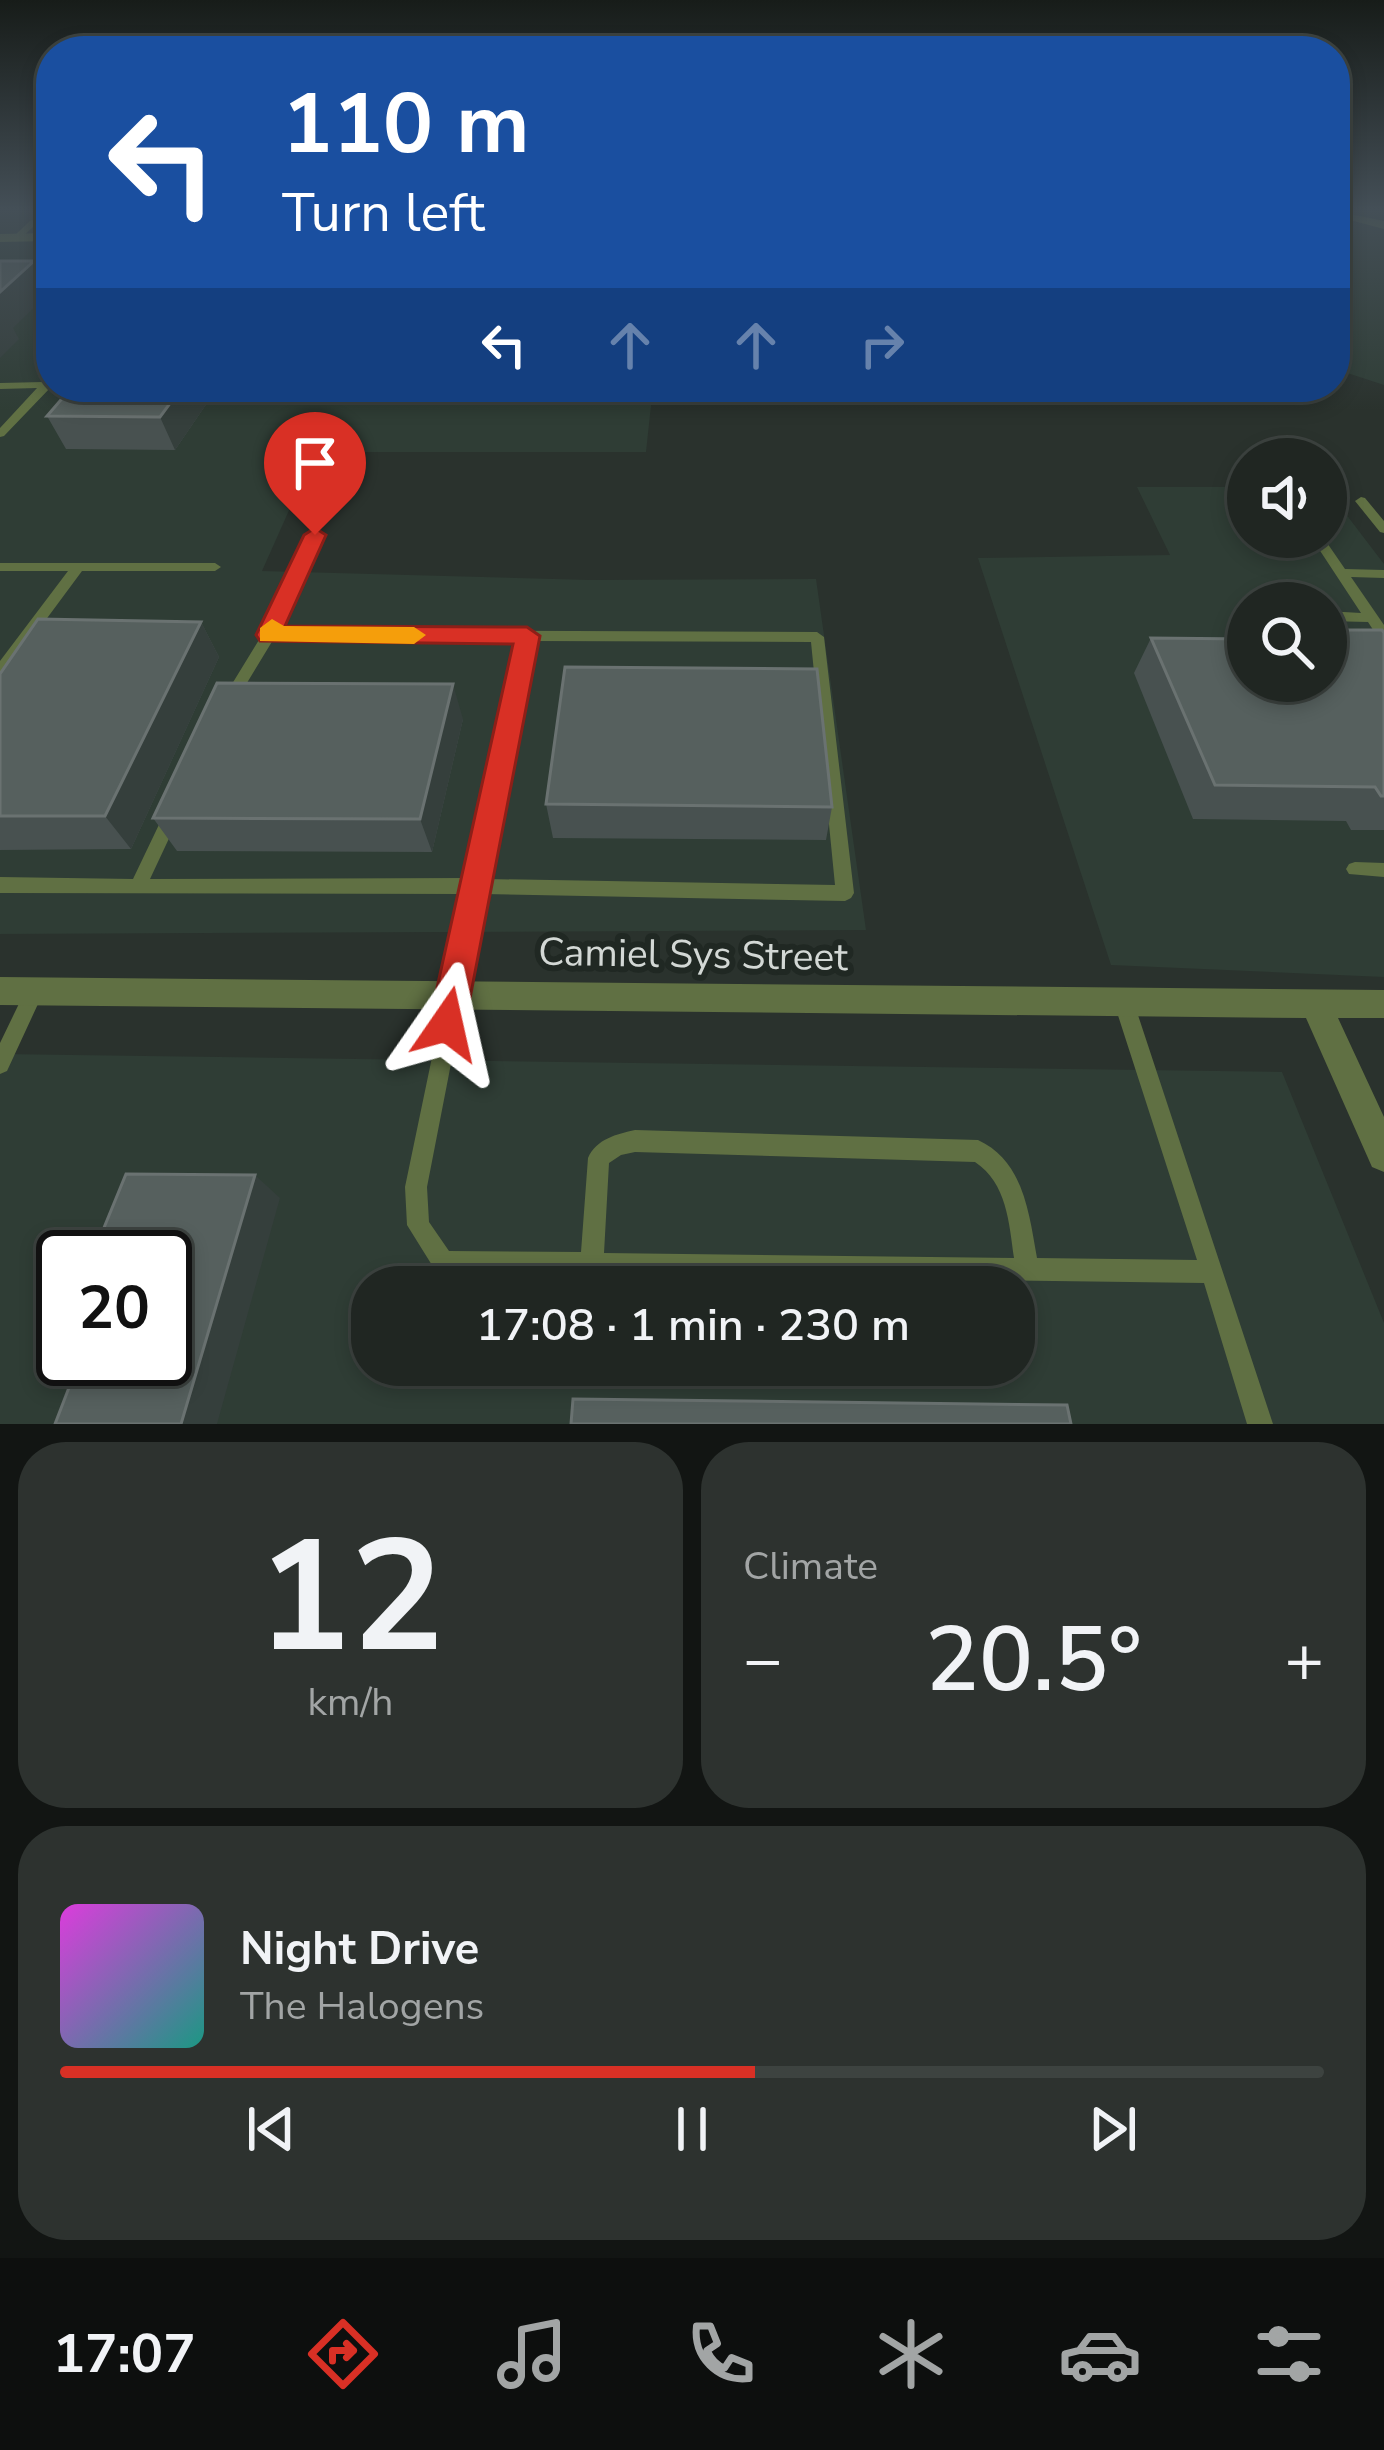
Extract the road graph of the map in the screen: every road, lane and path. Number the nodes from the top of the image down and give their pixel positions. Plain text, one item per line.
1 (36, 383) edge
2 (0, 386) edge
3 (36, 396) edge
4 (0, 434) edge
5 (1361, 501) dead end
6 (1384, 529) edge
7 (315, 535) dead end
8 (1331, 558) edge
9 (0, 567) edge
10 (78, 567) junction
11 (215, 567) dead end
12 (1341, 573) junction
13 (1384, 574) edge
14 (1347, 617) edge
15 (1371, 618) junction
16 (269, 635) junction
17 (527, 636) junction
18 (1384, 636) edge
19 (0, 671) edge
20 (216, 722) edge
21 (177, 804) edge
22 (1355, 869) dead end
23 (1384, 870) edge
24 (0, 884) edge
25 (476, 886) junction
26 (138, 887) junction
27 (0, 991) edge
28 (35, 992) junction
29 (453, 994) junction
30 (1124, 1004) junction
31 (1384, 1004) edge
32 (1317, 1006) junction
33 (0, 1064) edge
34 (1384, 1155) edge
35 (592, 1264) junction
36 (737, 1266) edge
37 (1027, 1266) edge
38 (1035, 1270) edge
39 (1212, 1273) junction
40 (1260, 1424) edge

1 - 2 lane
3 - 4 lane
5 - 6 lane
7 - 16 lane
8 - 12 lane
9 - 10 lane
10 - 11 lane
10 - 19 lane
12 - 13 lane
12 - 15 lane
14 - 15 lane
15 - 18 lane
16 - 17 lane
16 - 20 lane
17 - 25 lane
17 - 25 lane
21 - 26 lane
22 - 23 lane
24 - 26 lane
25 - 26 lane
25 - 29 lane
27 - 28 street, Camiel Sys Street
28 - 29 street, Camiel Sys Street
28 - 33 lane
29 - 30 street, Camiel Sys Street
29 - 35 lane
30 - 32 street, Camiel Sys Street
30 - 39 lane
31 - 32 street, Camiel Sys Street
32 - 34 street
35 - 36 lane
35 - 37 lane
38 - 39 lane
39 - 40 lane

